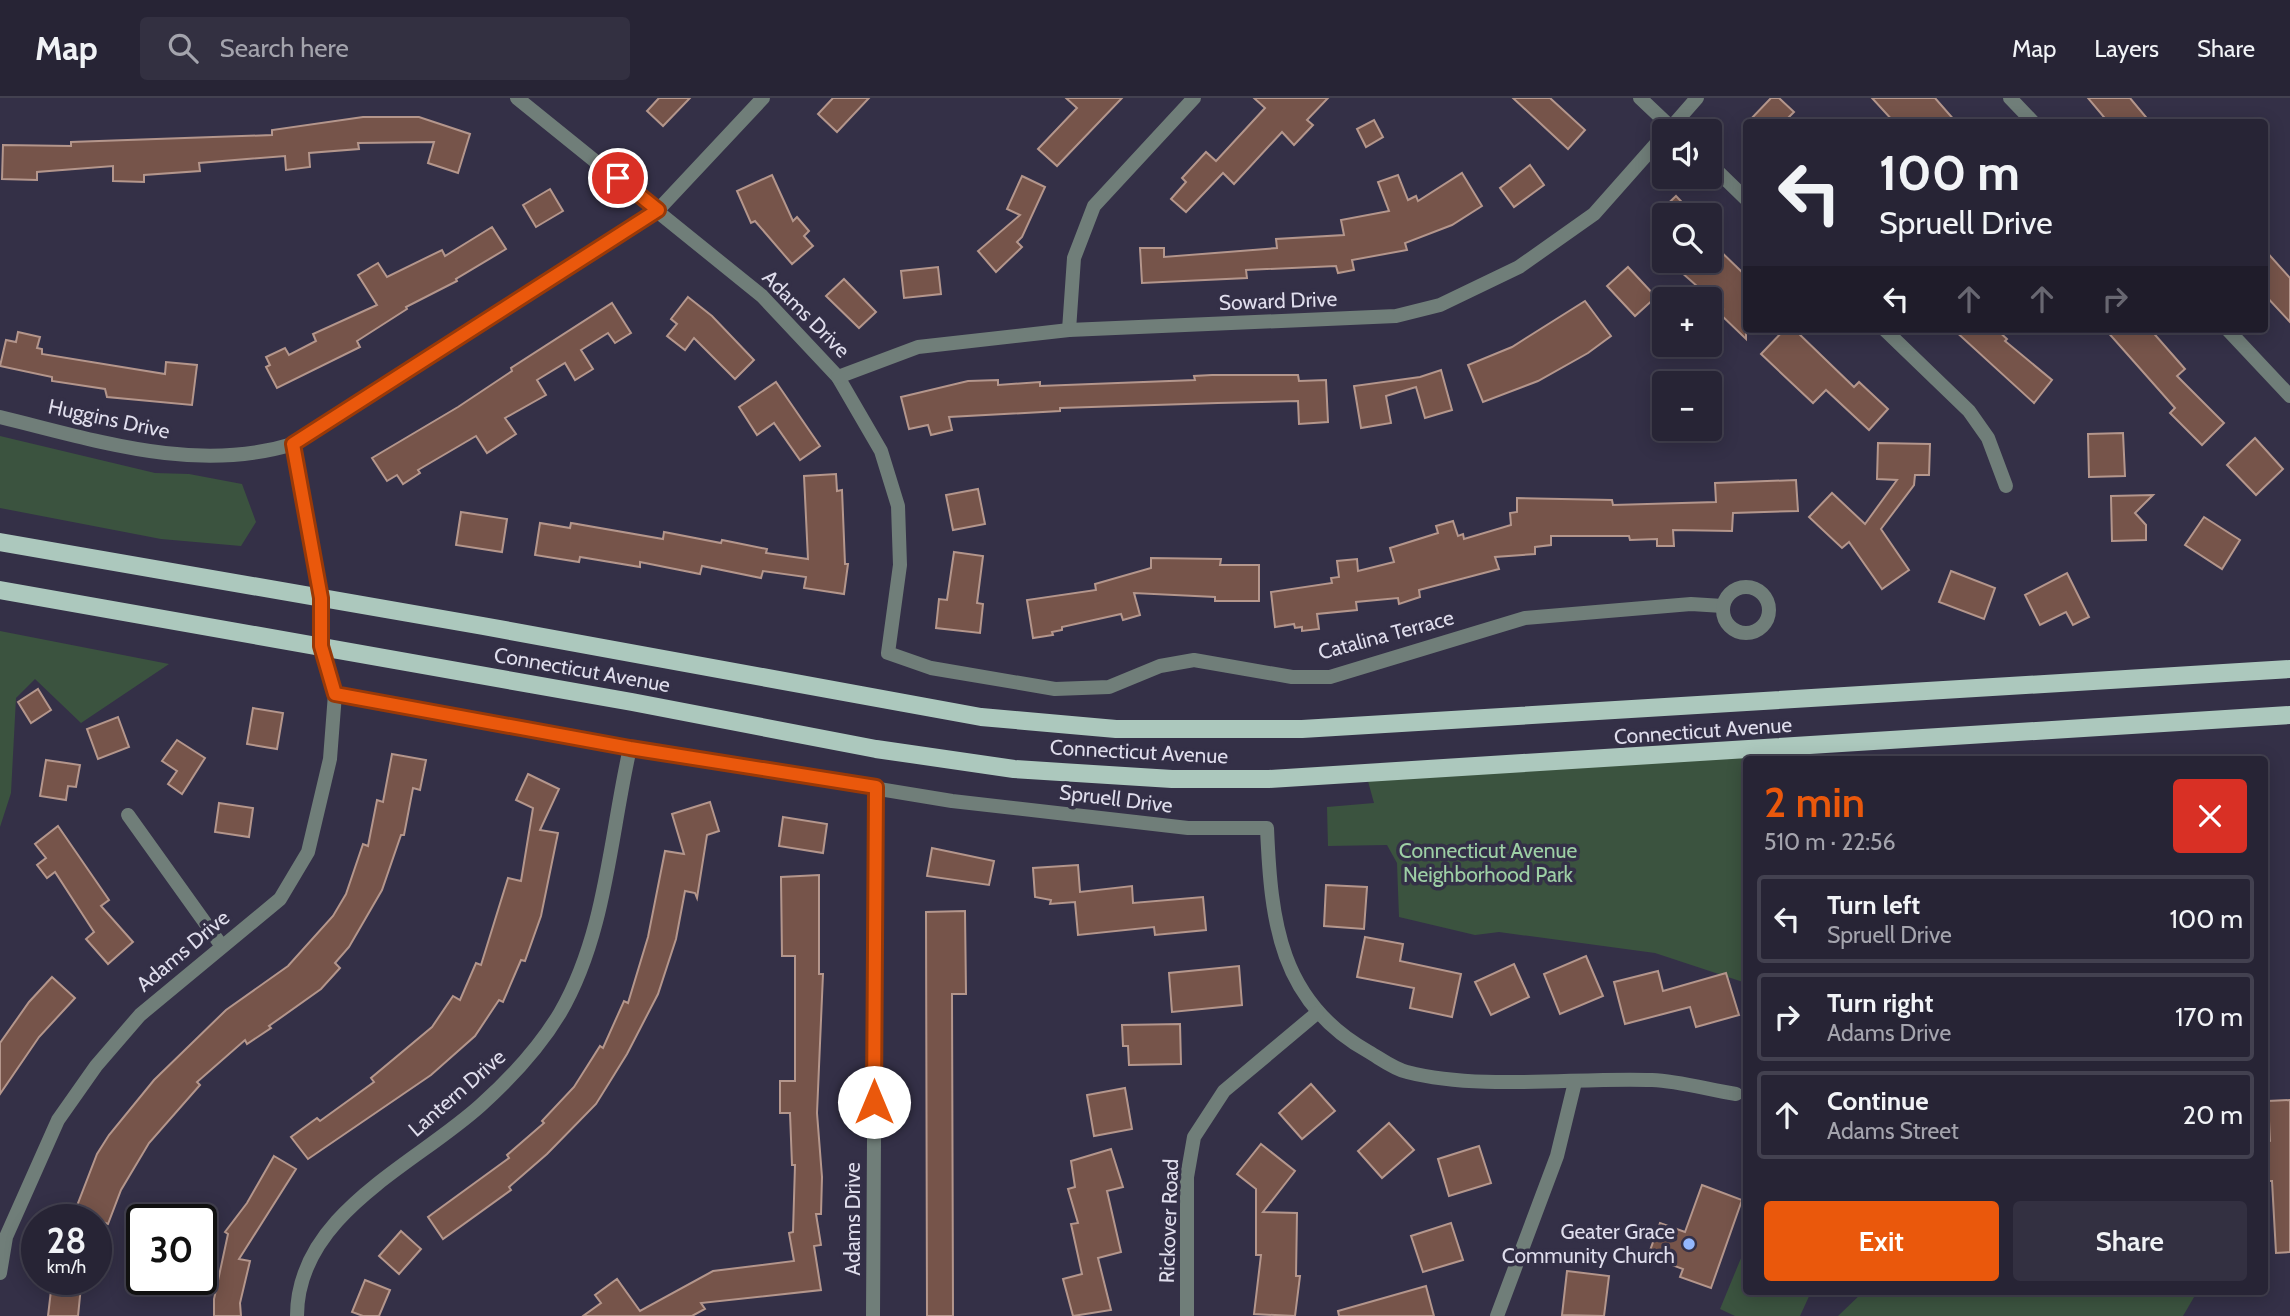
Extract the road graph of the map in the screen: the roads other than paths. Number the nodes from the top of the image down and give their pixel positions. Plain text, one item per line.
1 (517, 98) edge
2 (764, 98) edge
3 (1194, 98) edge
4 (1640, 98) edge
5 (1697, 98) edge
6 (2010, 98) edge
7 (1659, 119) edge
8 (1680, 119) edge
9 (2030, 119) edge
10 (1652, 151) edge
11 (1722, 176) edge
12 (1743, 196) edge
13 (658, 210) junction
14 (1069, 330) junction
15 (1888, 333) edge
16 (2231, 333) edge
17 (838, 377) junction
18 (2290, 396) edge
19 (0, 417) edge
20 (293, 444) junction
21 (2006, 486) dead end
22 (0, 542) edge
23 (0, 590) edge
24 (321, 598) junction
25 (1723, 606) dead end
26 (321, 646) junction
27 (888, 653) joint
28 (2290, 669) edge
29 (335, 694) junction
30 (2290, 715) edge
31 (630, 748) junction
32 (876, 787) junction
33 (128, 815) dead end
34 (221, 945) junction
35 (1317, 1013) junction
36 (1575, 1082) junction
37 (1736, 1094) dead end
38 (0, 1273) edge
39 (297, 1316) edge
40 (873, 1316) edge
41 (1187, 1316) edge
42 (1497, 1316) edge

1 - 13 street, Adams Drive
2 - 13 street, Huggins Drive
3 - 14 street
4 - 7 street
5 - 8 street, Soward Drive
6 - 9 street
10 - 14 street, Soward Drive
11 - 12 street
13 - 17 street, Adams Drive
13 - 20 street, Huggins Drive
14 - 17 street, Soward Drive
15 - 21 street
16 - 18 street
17 - 27 street, Adams Drive
19 - 20 street, Huggins Drive
20 - 24 street, Adams Drive
22 - 24 main road, Connecticut Avenue
23 - 26 main road, Connecticut Avenue
24 - 26 street, Adams Drive
24 - 28 main road, Connecticut Avenue
25 - 27 street, Catalina Terrace
26 - 29 street, Adams Drive
26 - 30 main road, Connecticut Avenue
29 - 31 street, Spruell Drive
29 - 34 street, Adams Drive
31 - 32 street, Spruell Drive
31 - 39 street, Lantern Drive
32 - 35 street, Spruell Drive
32 - 40 street, Adams Drive
33 - 34 street
34 - 38 street, Adams Drive
35 - 36 street, Spruell Drive
35 - 41 street, Rickover Road
36 - 37 street, Spruell Drive
36 - 42 street

